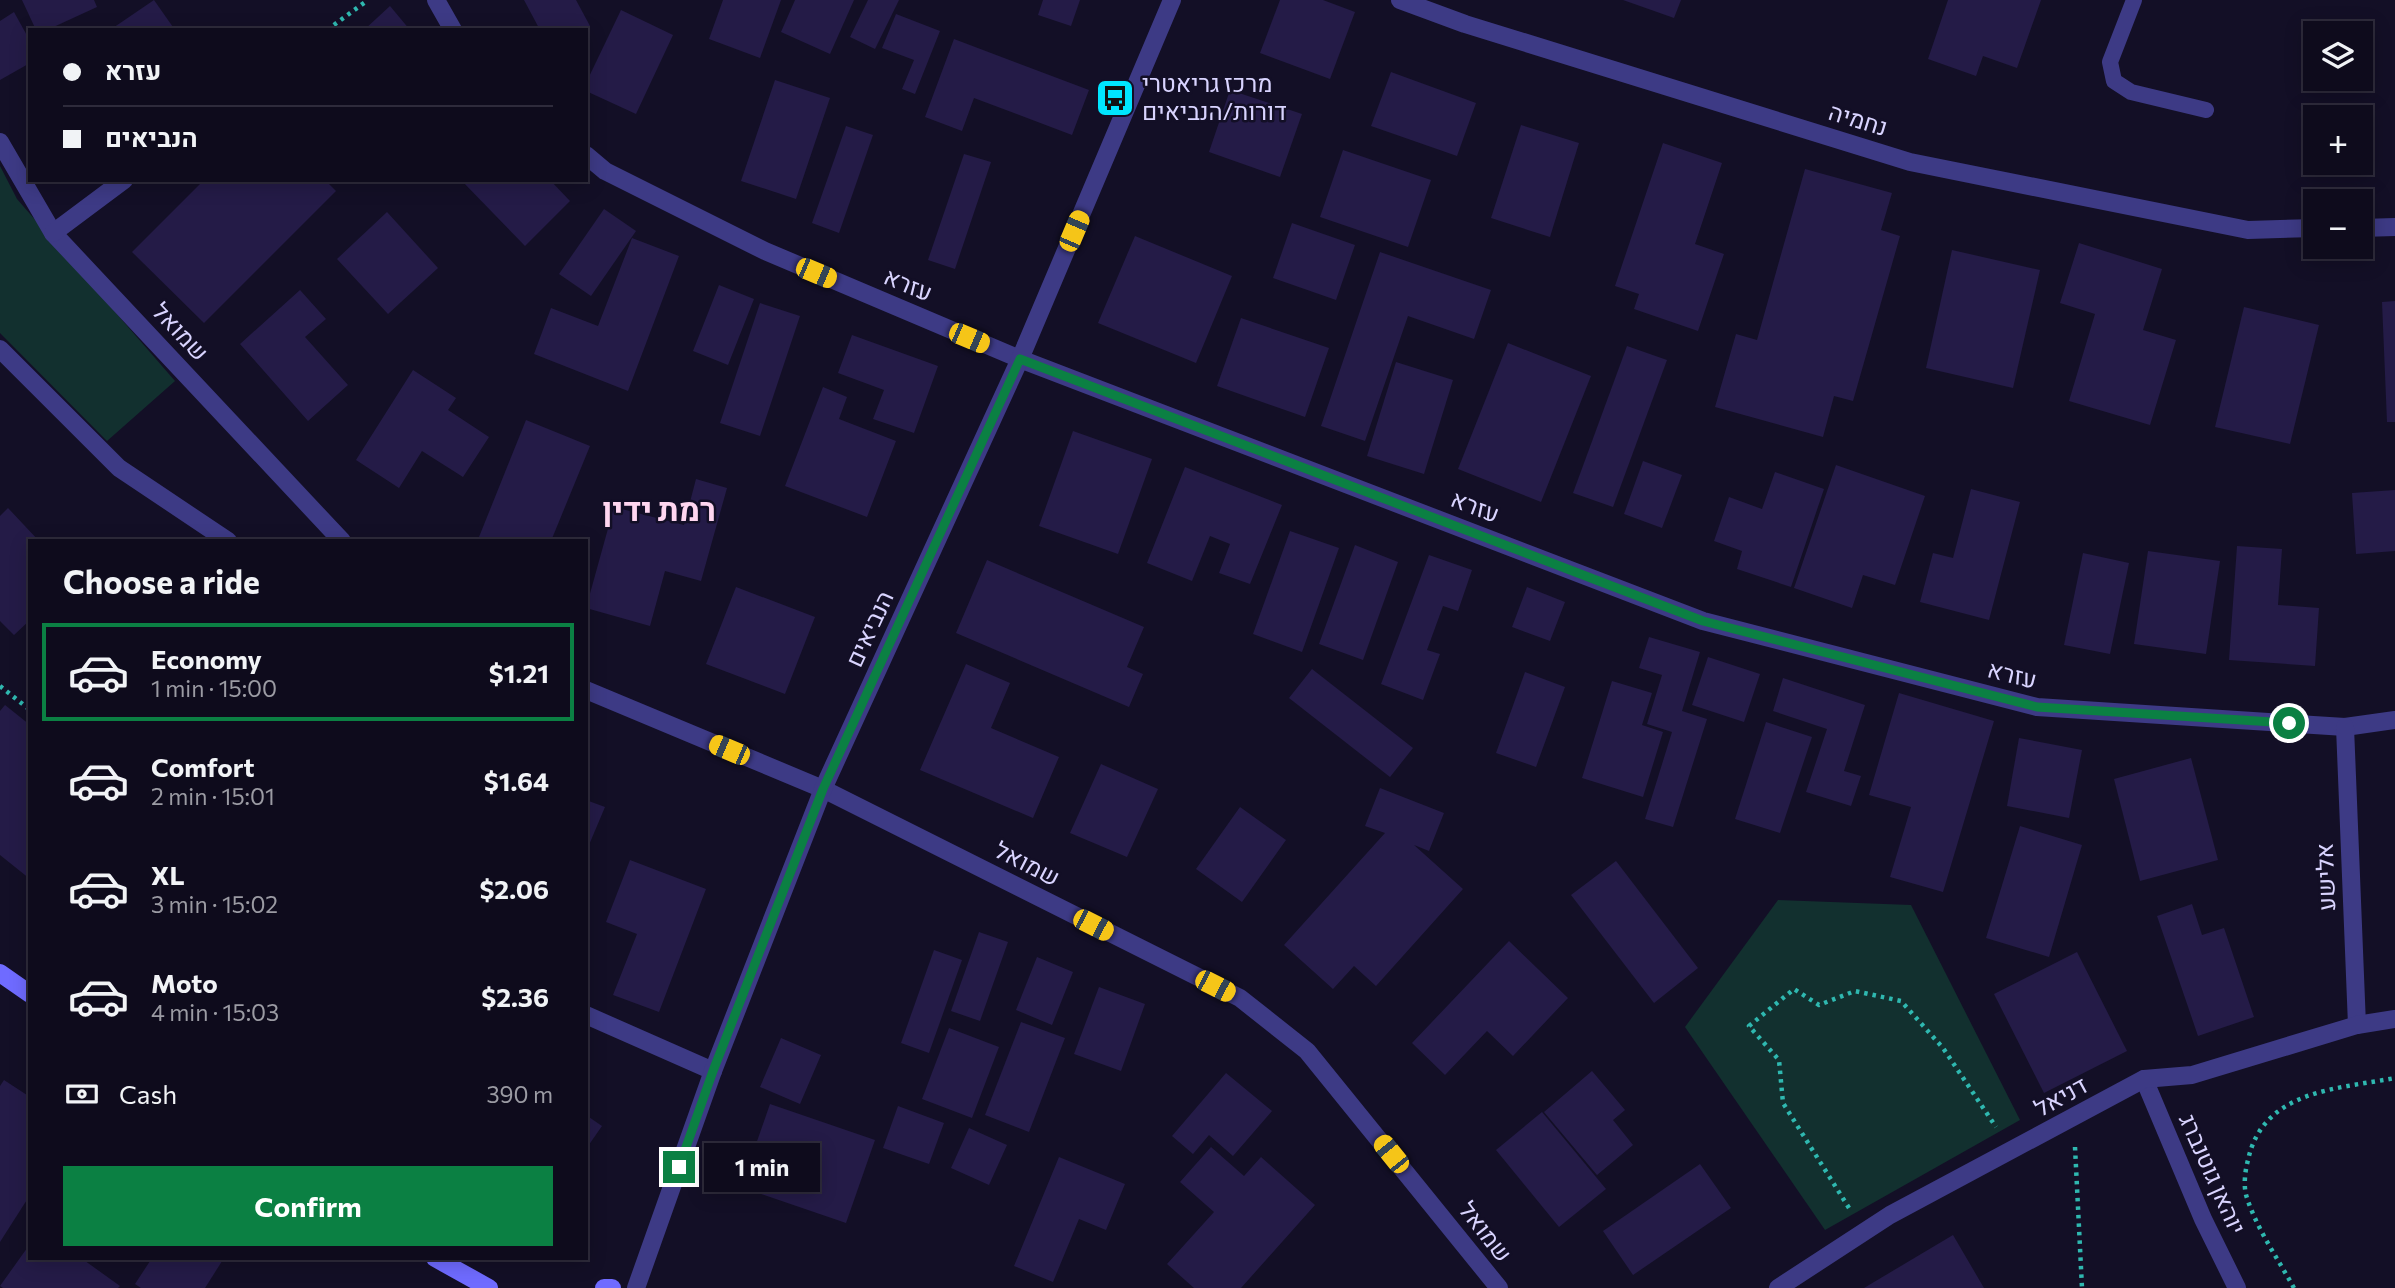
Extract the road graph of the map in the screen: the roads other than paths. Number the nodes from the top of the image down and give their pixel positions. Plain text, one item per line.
1 (436, 0) edge
2 (1172, 0) edge
3 (2134, 0) edge
4 (1409, 2) edge
5 (452, 28) edge
6 (2206, 110) dead end
7 (0, 142) edge
8 (588, 157) edge
9 (121, 182) edge
10 (2395, 227) edge
11 (2373, 228) edge
12 (2303, 229) edge
13 (54, 233) junction
14 (0, 349) edge
15 (1020, 359) junction
16 (225, 539) edge
17 (340, 539) edge
18 (588, 691) edge
19 (2395, 720) edge
20 (2345, 727) junction
21 (823, 789) junction
22 (0, 973) edge
23 (28, 994) edge
24 (588, 1016) edge
25 (2395, 1019) edge
26 (2357, 1025) junction
27 (713, 1071) junction
28 (2144, 1079) junction
29 (439, 1260) edge
30 (489, 1288) edge
31 (604, 1288) edge
32 (612, 1288) edge
33 (636, 1288) edge
34 (1499, 1288) edge
35 (1778, 1288) edge
36 (2237, 1288) edge

1 - 5 street
2 - 15 street, הנביאים
3 - 6 lane
4 - 12 street, נחמיה
7 - 13 street, שמואל
8 - 15 street, עזרא
9 - 13 street
10 - 11 street
13 - 17 street, שמואל
14 - 16 street
15 - 20 street, עזרא
15 - 21 street, הנביאים
18 - 21 street, שמואל
19 - 20 street, עזרא
20 - 26 street, אלישע
21 - 27 street, הנביאים
21 - 34 street, שמואל
22 - 23 street
24 - 27 street
25 - 26 street, דניאל
26 - 28 street, דניאל
27 - 33 street, הנביאים
28 - 35 street, דניאל
28 - 36 street, יוהאן גוטנברג
29 - 30 street
31 - 32 street

